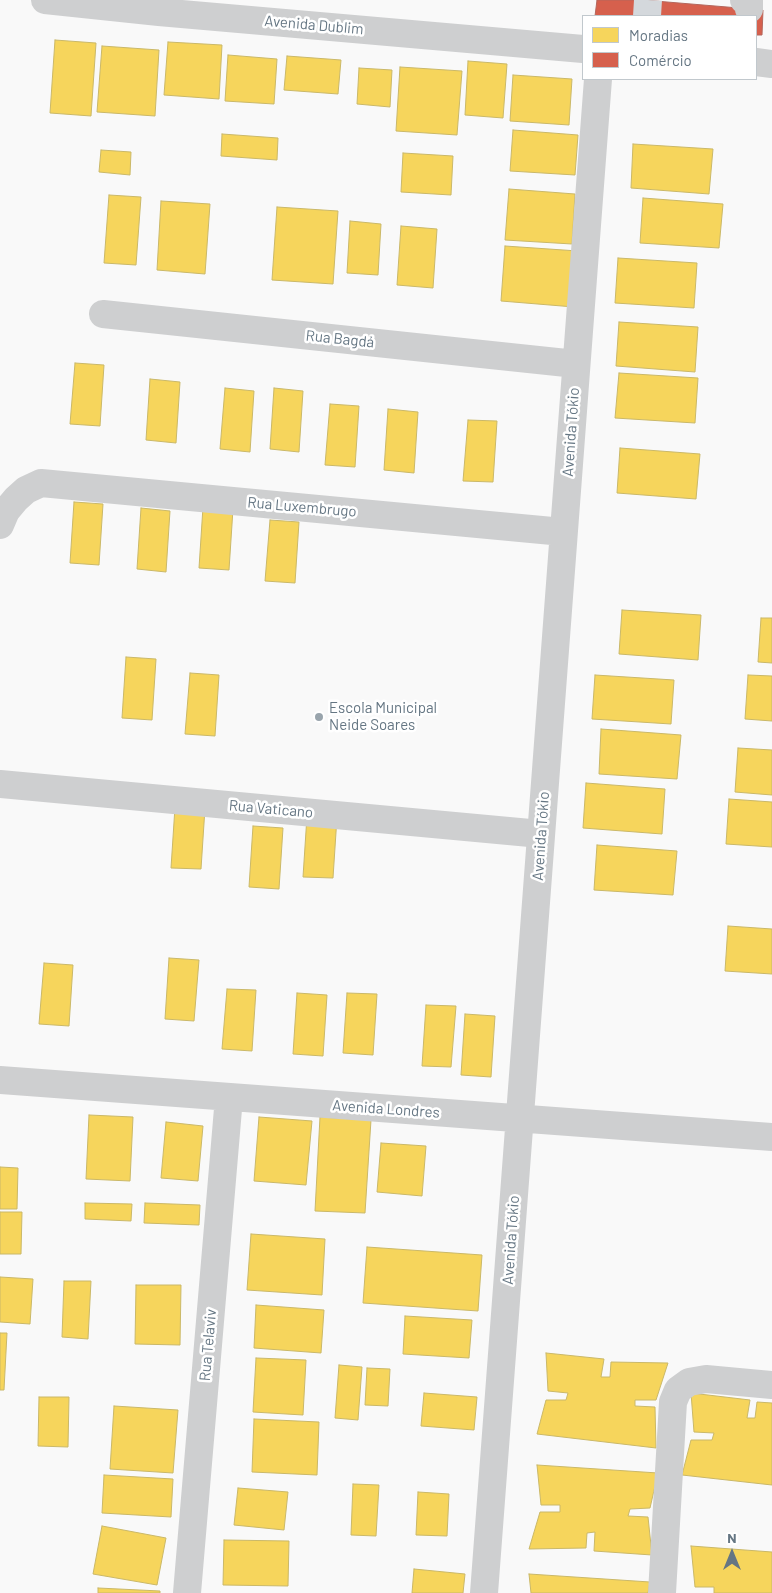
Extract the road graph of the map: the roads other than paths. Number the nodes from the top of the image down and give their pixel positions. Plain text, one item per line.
1 (45, 0) edge
2 (159, 6) edge
3 (582, 49) edge
4 (757, 62) edge
5 (772, 64) edge
6 (598, 80) edge
7 (103, 314) dead end
8 (576, 364) junction
9 (0, 525) edge
10 (563, 532) junction
11 (0, 784) edge
12 (541, 834) junction
13 (0, 1080) edge
14 (229, 1097) junction
15 (520, 1119) junction
16 (772, 1137) edge
17 (772, 1385) edge
18 (187, 1593) edge
19 (484, 1593) edge
20 (662, 1593) edge

1 - 2 street, Avenida Dublim
2 - 3 street, Avenida Dublim
4 - 5 street
6 - 8 street, Avenida Tókio
7 - 8 street, Rua Bagdá
8 - 10 street, Avenida Tókio
9 - 10 street, Rua Luxembrugo
10 - 12 street, Avenida Tókio
11 - 12 street, Rua Vaticano
12 - 15 street, Avenida Tókio
13 - 14 street, Avenida Londres
14 - 15 street, Avenida Londres
14 - 18 street, Rua Telaviv
15 - 16 street, Avenida Londres
15 - 19 street, Avenida Tókio
17 - 20 street

